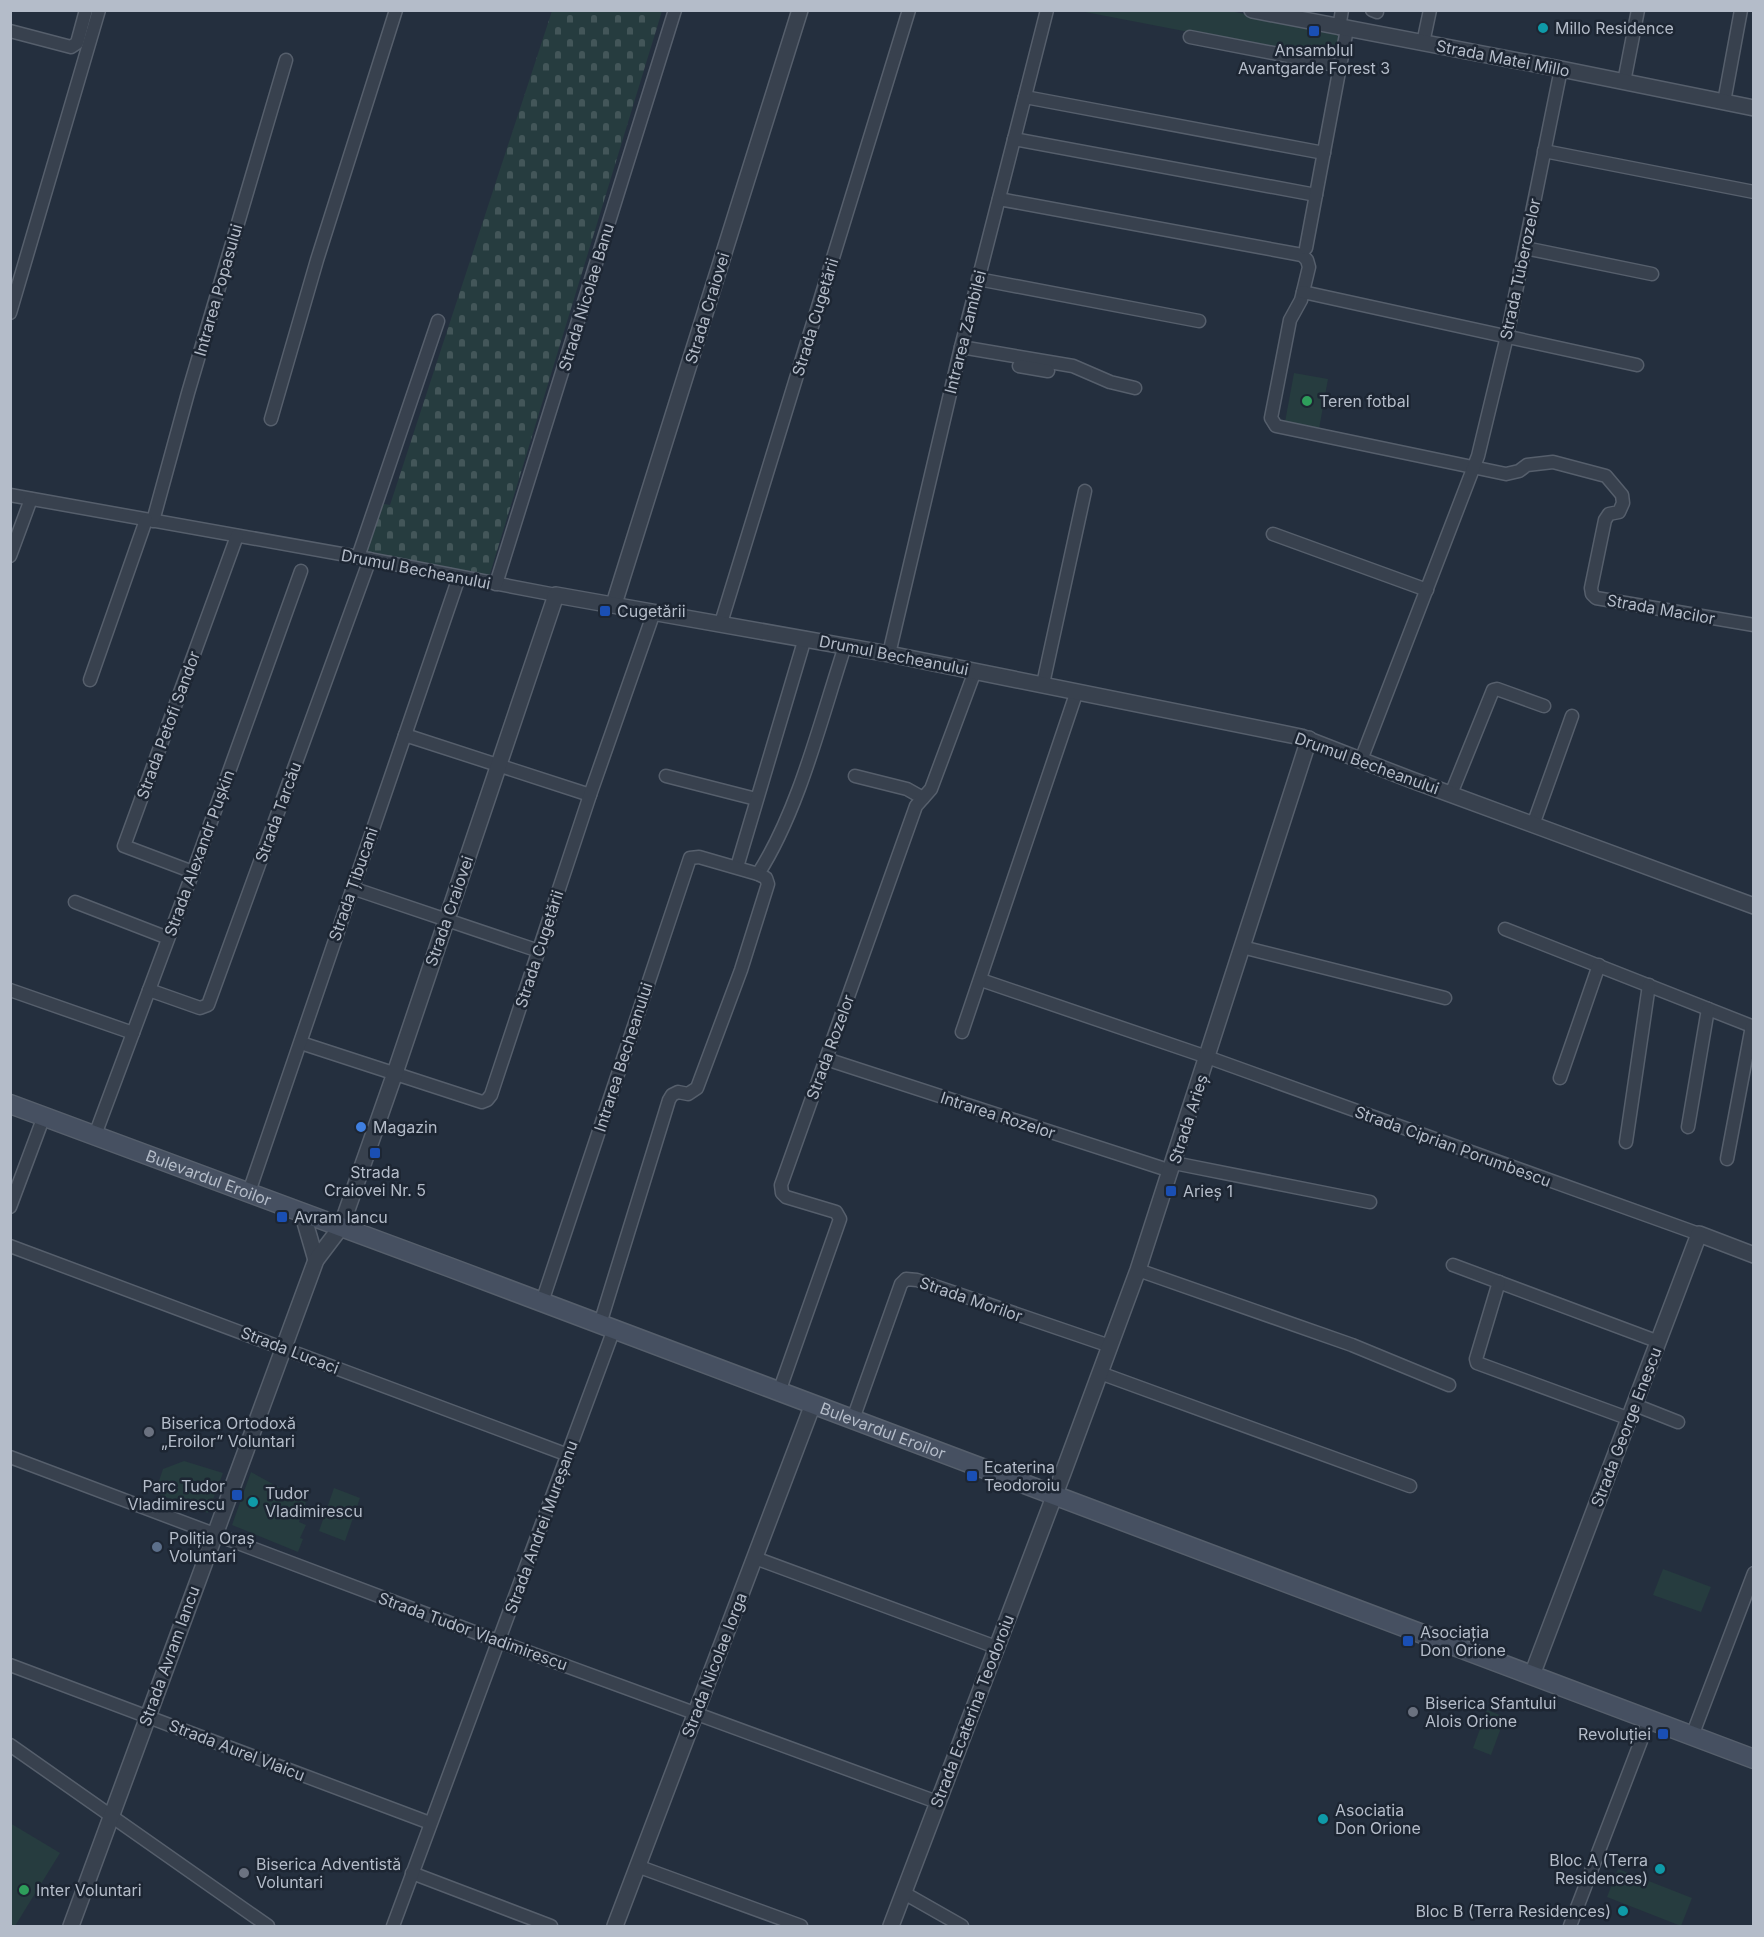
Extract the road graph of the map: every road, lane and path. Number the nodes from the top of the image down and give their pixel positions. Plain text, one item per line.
1 (86, 10) edge
2 (99, 10) edge
3 (396, 10) edge
4 (675, 10) edge
5 (800, 10) edge
6 (909, 10) edge
7 (1047, 10) edge
8 (1342, 10) edge
9 (1430, 10) edge
10 (1638, 10) edge
11 (1741, 10) edge
12 (1261, 11) edge
13 (1343, 28) junction
14 (10, 31) edge
15 (1190, 38) dead end
16 (1423, 43) junction
17 (286, 60) dead end
18 (1340, 66) junction
19 (1561, 69) junction
20 (1624, 82) junction
21 (1025, 97) junction
22 (1724, 102) junction
23 (1754, 108) edge
24 (1014, 139) junction
25 (1545, 151) junction
26 (1324, 153) junction
27 (1754, 192) edge
28 (1316, 195) junction
29 (999, 200) junction
30 (1525, 248) junction
31 (1304, 252) junction
32 (1652, 274) dead end
33 (978, 279) junction
34 (1304, 292) junction
35 (10, 313) edge
36 (438, 321) dead end
37 (1199, 321) dead end
38 (1507, 336) junction
39 (960, 351) junction
40 (1637, 365) dead end
41 (1048, 371) dead end
42 (1135, 388) dead end
43 (271, 420) dead end
44 (1472, 466) junction
45 (1085, 491) dead end
46 (10, 495) edge
47 (31, 499) junction
48 (150, 520) junction
49 (1273, 534) dead end
50 (237, 536) junction
51 (10, 556) edge
52 (364, 558) junction
53 (301, 571) dead end
54 (459, 577) junction
55 (496, 584) junction
56 (1427, 590) junction
57 (556, 595) junction
58 (614, 604) junction
59 (654, 612) junction
60 (721, 623) junction
61 (1754, 625) edge
62 (805, 638) junction
63 (845, 646) junction
64 (889, 654) junction
65 (975, 671) junction
66 (90, 680) dead end
67 (1043, 684) junction
68 (1077, 691) junction
69 (1544, 706) dead end
70 (1572, 716) dead end
71 (405, 735) junction
72 (1309, 739) junction
73 (1361, 760) junction
74 (499, 765) junction
75 (666, 776) dead end
76 (855, 776) dead end
77 (1451, 794) junction
78 (590, 795) junction
79 (923, 798) junction
80 (756, 799) junction
81 (1533, 825) junction
82 (737, 867) junction
83 (193, 872) junction
84 (758, 874) junction
85 (352, 888) junction
86 (75, 902) dead end
87 (1754, 906) edge
88 (446, 920) junction
89 (1506, 929) dead end
90 (168, 938) junction
91 (1242, 947) junction
92 (539, 951) junction
93 (1599, 965) junction
94 (981, 980) junction
95 (1649, 985) junction
96 (10, 990) edge
97 (149, 990) junction
98 (1445, 998) dead end
99 (1708, 1009) junction
100 (1753, 1026) edge
101 (963, 1032) dead end
102 (133, 1033) junction
103 (301, 1043) junction
104 (1208, 1058) junction
105 (826, 1059) junction
106 (395, 1073) junction
107 (1560, 1078) dead end
108 (10, 1104) edge
109 (44, 1116) junction
110 (1688, 1127) dead end
111 (95, 1135) junction
112 (1626, 1142) dead end
113 (1727, 1159) dead end
114 (1172, 1167) junction
115 (249, 1192) junction
116 (1370, 1202) dead end
117 (10, 1207) edge
118 (302, 1212) junction
119 (341, 1227) junction
120 (1699, 1234) junction
121 (10, 1246) edge
122 (1754, 1255) edge
123 (316, 1260) junction
124 (1453, 1265) dead end
125 (1138, 1270) junction
126 (1499, 1282) junction
127 (542, 1302) junction
128 (607, 1327) junction
129 (1659, 1342) junction
130 (1110, 1347) junction
131 (284, 1348) junction
132 (1100, 1373) junction
133 (1449, 1385) dead end
134 (779, 1392) junction
135 (813, 1404) junction
136 (1632, 1412) junction
137 (853, 1419) junction
138 (1678, 1422) dead end
139 (568, 1455) junction
140 (10, 1457) edge
141 (1410, 1486) dead end
142 (1054, 1495) junction
143 (214, 1534) junction
144 (755, 1558) junction
145 (1754, 1573) edge
146 (498, 1641) junction
147 (996, 1647) junction
148 (10, 1665) edge
149 (1532, 1675) junction
150 (696, 1714) junction
151 (147, 1715) junction
152 (1649, 1720) junction
153 (1692, 1736) junction
154 (10, 1745) edge
155 (1754, 1759) edge
156 (937, 1802) junction
157 (110, 1817) junction
158 (430, 1823) junction
159 (637, 1866) junction
160 (412, 1873) junction
161 (904, 1893) junction
162 (70, 1926) edge
163 (268, 1926) edge
164 (393, 1926) edge
165 (551, 1926) edge
166 (615, 1926) edge
167 (801, 1926) edge
168 (891, 1926) edge
169 (962, 1926) edge
170 (1570, 1926) edge

1 - 14 street
2 - 35 street
3 - 43 street
4 - 55 street, Strada Nicolae Banu
5 - 58 street, Strada Craiovei
6 - 60 street, Strada Cugetării
7 - 21 street, Intrarea Zambilei
8 - 13 street
9 - 16 street
10 - 20 street
11 - 22 street
12 - 13 street, Strada Matei Millo
13 - 16 street, Strada Matei Millo
13 - 18 street
15 - 18 street
16 - 19 street, Strada Matei Millo
17 - 48 street, Intrarea Popasului
18 - 26 street
19 - 20 street, Strada Matei Millo
19 - 25 street, Strada Tuberozelor
20 - 22 street, Strada Matei Millo
21 - 24 street, Intrarea Zambilei
21 - 26 street
22 - 23 street, Strada Matei Millo
24 - 28 street
24 - 29 street, Intrarea Zambilei
25 - 27 street
25 - 30 street, Strada Tuberozelor
26 - 28 street
28 - 31 street
29 - 31 street
29 - 33 street, Intrarea Zambilei
30 - 32 street
30 - 38 street, Strada Tuberozelor
31 - 34 street
33 - 37 street
33 - 39 street, Intrarea Zambilei
34 - 38 street
34 - 44 street
36 - 52 street, Strada Tarcău
38 - 40 street
38 - 44 street, Strada Tuberozelor
39 - 41 street
39 - 42 street
39 - 64 street, Intrarea Zambilei
44 - 56 street, Strada Tuberozelor
44 - 61 street, Strada Macilor
45 - 67 street
46 - 47 street, Drumul Becheanului
47 - 48 street, Drumul Becheanului
47 - 51 street
48 - 50 street, Drumul Becheanului
48 - 66 street, Intrarea Popasului
49 - 56 street
50 - 52 street, Drumul Becheanului
50 - 83 street, Strada Petofi Sandor
52 - 54 street, Drumul Becheanului
52 - 97 street, Strada Tarcău
53 - 83 street, Strada Alexandr Pușkin
54 - 55 street, Drumul Becheanului
54 - 71 street, Strada Țibucani
55 - 57 street, Drumul Becheanului
56 - 73 street, Strada Tuberozelor
57 - 58 street, Drumul Becheanului
57 - 74 street, Strada Craiovei
58 - 59 street, Drumul Becheanului
59 - 60 street, Drumul Becheanului
59 - 78 street, Strada Cugetării
60 - 62 street, Drumul Becheanului
62 - 63 street, Drumul Becheanului
62 - 80 street
63 - 64 street, Drumul Becheanului
63 - 84 street
64 - 65 street, Drumul Becheanului
65 - 67 street, Drumul Becheanului
65 - 79 street, Strada Rozelor
67 - 68 street, Drumul Becheanului
68 - 72 street, Drumul Becheanului
68 - 94 street
69 - 77 street
70 - 81 street
71 - 74 street
71 - 85 street, Strada Țibucani
72 - 73 street, Drumul Becheanului
72 - 91 street, Strada Arieș
73 - 77 street, Drumul Becheanului
74 - 78 street
74 - 88 street, Strada Craiovei
75 - 80 street
76 - 79 street
77 - 81 street, Drumul Becheanului
78 - 92 street, Strada Cugetării
79 - 105 street, Strada Rozelor
80 - 82 street
81 - 87 street, Drumul Becheanului
82 - 84 street, Intrarea Becheanului
82 - 127 street, Intrarea Becheanului
83 - 90 street, Strada Alexandr Pușkin
84 - 128 street, Strada Andrei Mureșanu
85 - 88 street
85 - 103 street, Strada Țibucani
86 - 90 street
88 - 92 street
88 - 106 street, Strada Craiovei
89 - 93 street
90 - 97 street, Strada Alexandr Pușkin
91 - 98 street
91 - 104 street, Strada Arieș
92 - 106 street, Strada Cugetării
93 - 95 street
93 - 107 street
94 - 101 street
94 - 104 street, Strada Ciprian Porumbescu
95 - 99 street
95 - 112 street
96 - 102 street
97 - 102 street, Strada Alexandr Pușkin
99 - 100 street
99 - 110 street
100 - 113 street
102 - 111 street, Strada Alexandr Pușkin
103 - 106 street, Strada Cugetării
103 - 115 street, Strada Țibucani
104 - 114 street, Strada Arieș
104 - 120 street, Strada Ciprian Porumbescu
105 - 114 street, Intrarea Rozelor
105 - 134 street, Strada Rozelor
106 - 119 street, Strada Craiovei
108 - 109 main road, Bulevardul Eroilor
109 - 111 main road, Bulevardul Eroilor
109 - 117 street
111 - 115 main road, Bulevardul Eroilor
114 - 116 street, Intrarea Rozelor
114 - 125 street, Strada Arieș
115 - 118 main road, Bulevardul Eroilor
118 - 119 main road, Bulevardul Eroilor
118 - 123 street
119 - 123 street, Strada Avram Iancu
119 - 127 main road, Bulevardul Eroilor
120 - 122 street
120 - 129 street, Strada George Enescu
121 - 131 street, Strada Lucaci
123 - 131 street, Strada Avram Iancu
124 - 126 street
125 - 130 street, Strada Arieș
125 - 133 street
126 - 129 street
126 - 136 street
127 - 128 main road, Bulevardul Eroilor
128 - 134 main road, Bulevardul Eroilor
128 - 139 street, Strada Andrei Mureșanu
129 - 136 street, Strada George Enescu
130 - 132 street, Strada Arieș
130 - 137 street, Strada Morilor
131 - 139 street, Strada Lucaci
131 - 143 street, Strada Avram Iancu
132 - 141 street
132 - 142 street, Strada Arieș
134 - 135 main road, Bulevardul Eroilor
135 - 137 main road, Bulevardul Eroilor
135 - 144 street, Strada Nicolae Iorga
136 - 138 street
136 - 149 street, Strada George Enescu
137 - 142 main road, Bulevardul Eroilor
139 - 146 street, Strada Andrei Mureșanu
140 - 143 street, Strada Tudor Vladimirescu
142 - 147 street, Strada Ecaterina Teodoroiu
142 - 149 main road, Bulevardul Eroilor
143 - 146 street, Strada Tudor Vladimirescu
143 - 151 street, Strada Avram Iancu
144 - 147 street
144 - 150 street, Strada Nicolae Iorga
145 - 153 street
146 - 150 street, Strada Tudor Vladimirescu
146 - 158 street, Strada Andrei Mureșanu
147 - 156 street, Strada Ecaterina Teodoroiu
148 - 151 street, Strada Aurel Vlaicu
149 - 152 main road, Bulevardul Eroilor
150 - 156 street, Strada Tudor Vladimirescu
150 - 159 street, Strada Nicolae Iorga
151 - 157 street, Strada Avram Iancu
151 - 158 street, Strada Aurel Vlaicu
152 - 153 main road, Bulevardul Eroilor
152 - 170 street
153 - 155 main road, Bulevardul Eroilor
154 - 157 street
156 - 161 street, Strada Ecaterina Teodoroiu
157 - 162 street, Strada Avram Iancu
157 - 163 street
158 - 160 street, Strada Andrei Mureșanu
159 - 166 street, Strada Nicolae Iorga
159 - 167 street
160 - 164 street, Strada Andrei Mureșanu
160 - 165 street
161 - 168 street, Strada Ecaterina Teodoroiu
161 - 169 street

